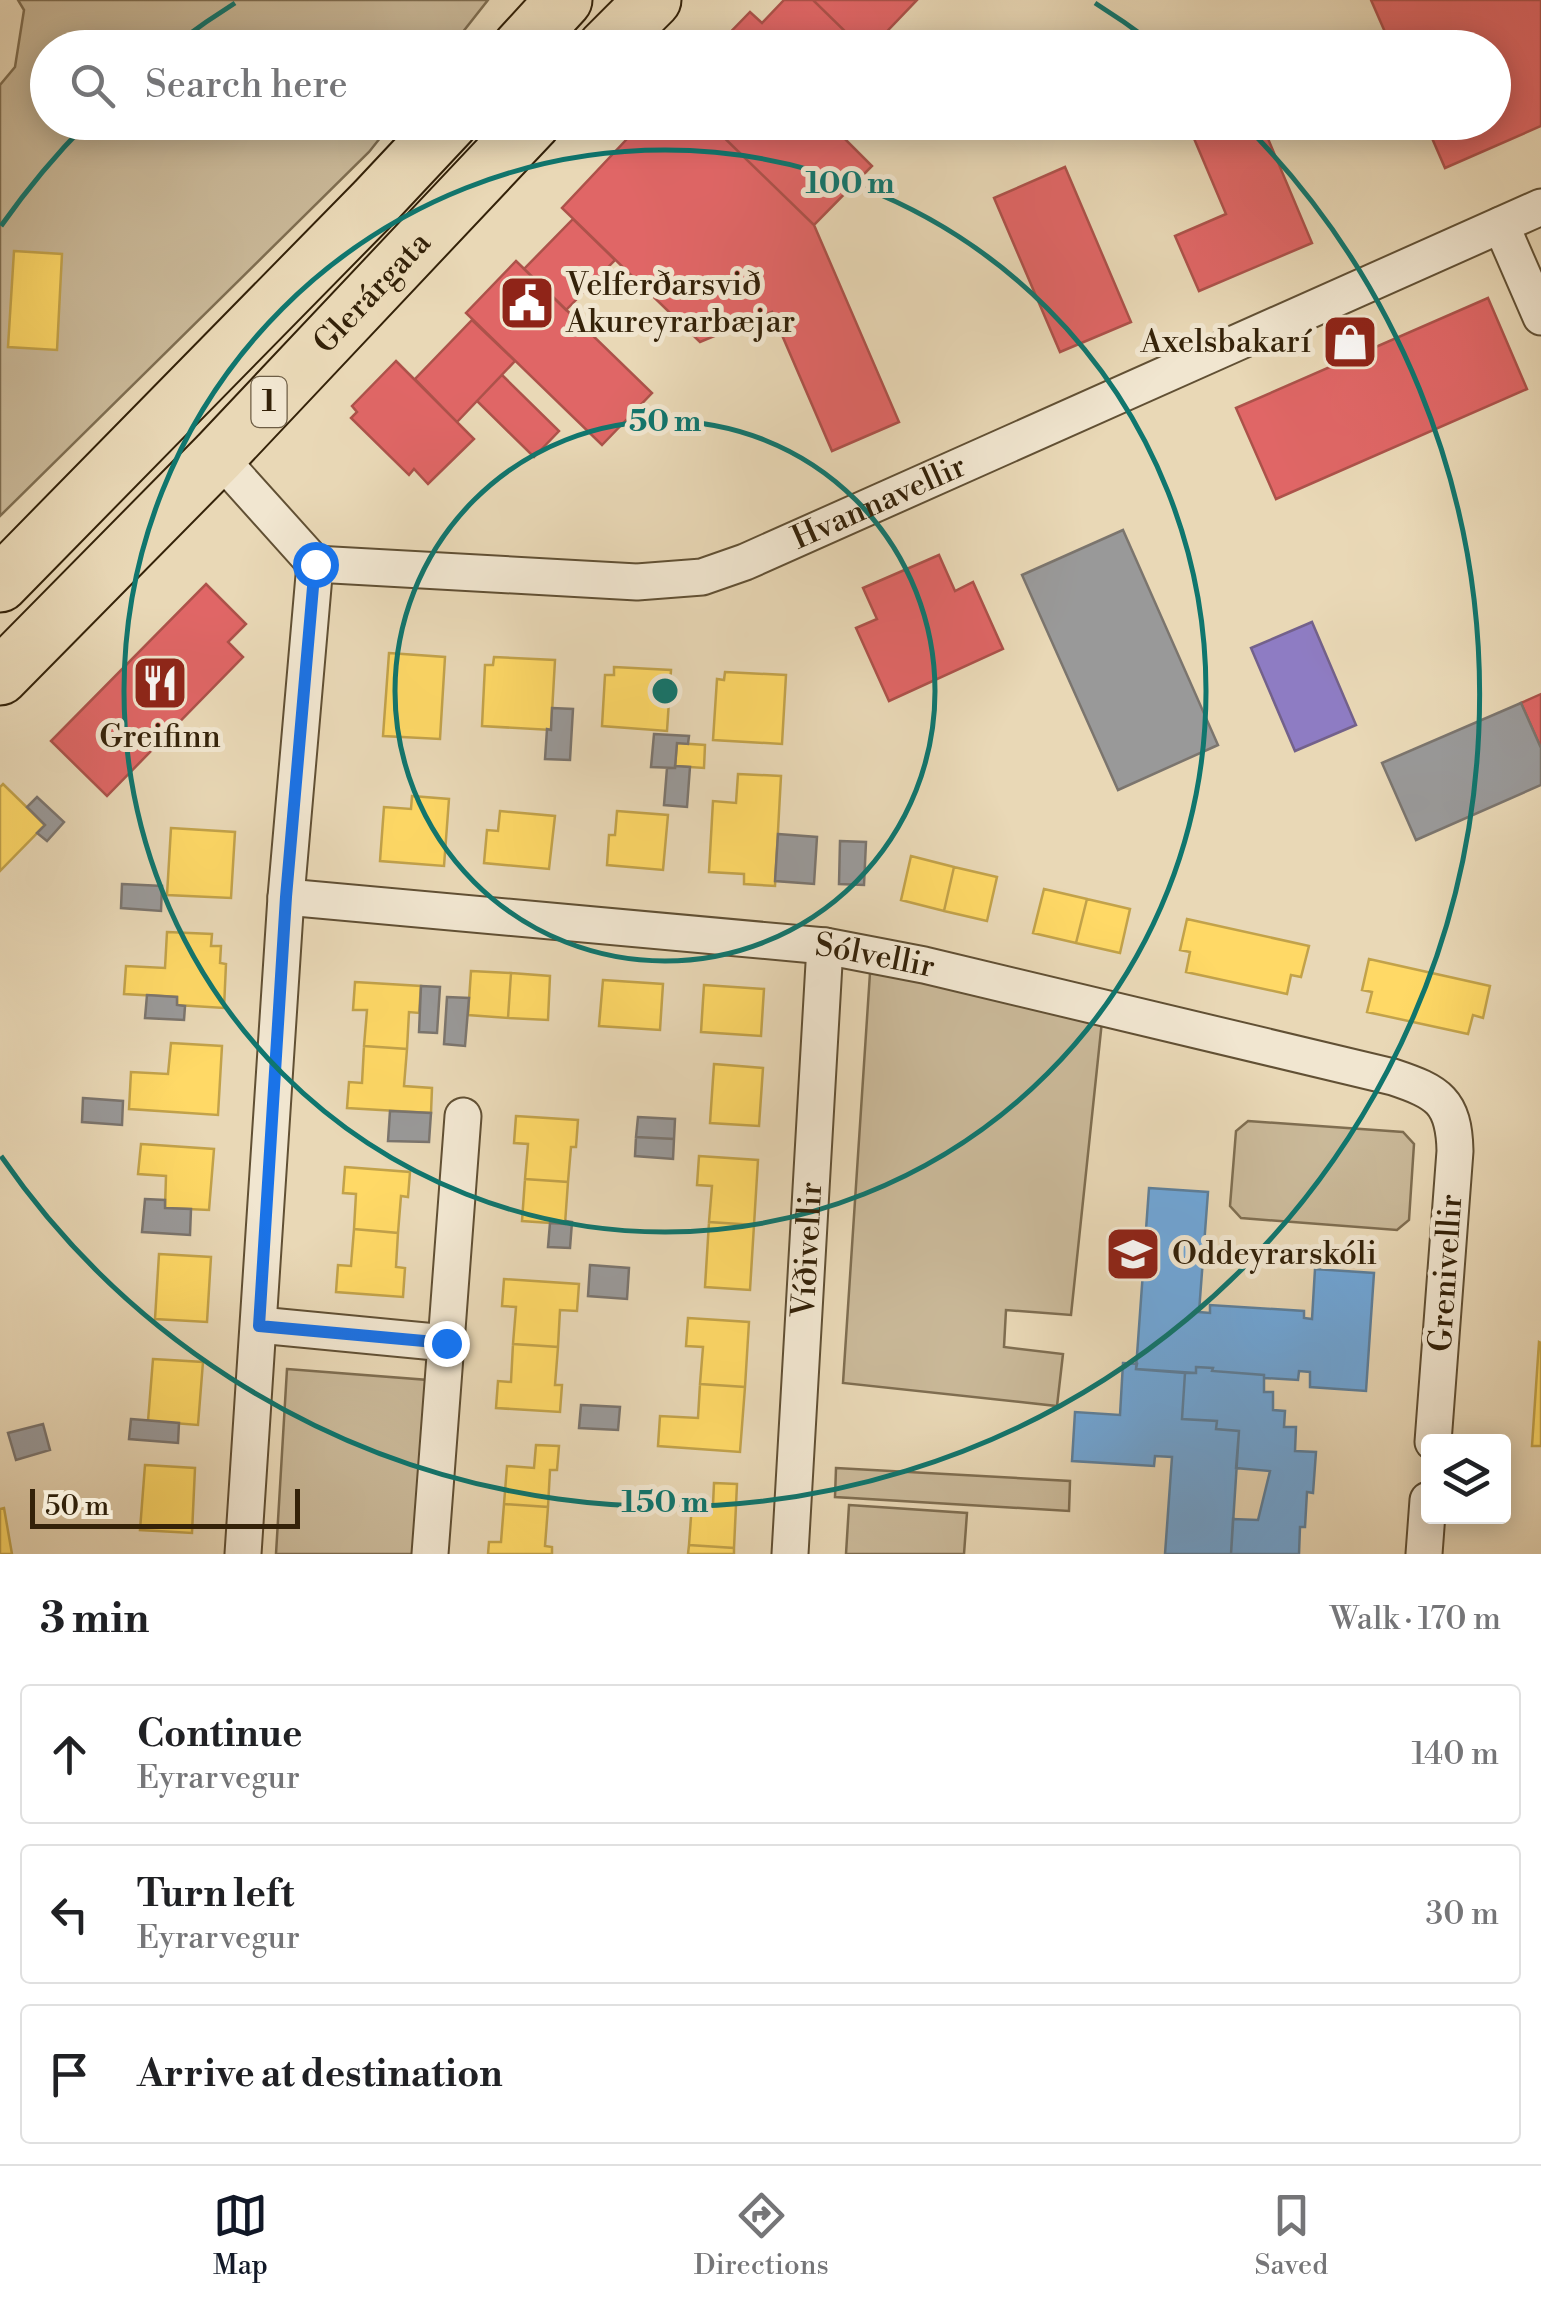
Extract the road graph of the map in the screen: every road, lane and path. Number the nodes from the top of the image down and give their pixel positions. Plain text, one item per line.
1 (564, 0) edge
2 (653, 0) edge
3 (536, 30) edge
4 (624, 30) edge
5 (433, 140) edge
6 (515, 140) edge
7 (1541, 207) edge
8 (1501, 226) junction
9 (1541, 318) edge
10 (218, 456) junction
11 (315, 564) junction
12 (0, 584) edge
13 (0, 677) edge
14 (286, 897) junction
15 (826, 946) junction
16 (1446, 1105) joint
17 (463, 1116) dead end
18 (259, 1326) junction
19 (446, 1343) junction
20 (1434, 1434) edge
21 (1426, 1524) edge
22 (242, 1554) edge
23 (430, 1554) edge
24 (790, 1554) edge
25 (1424, 1554) edge

1 - 3 highway
2 - 4 highway
5 - 12 highway, Glerárgata / 1
6 - 10 highway, Glerárgata / 1
7 - 8 street, Hvannavellir
8 - 9 street
8 - 11 street, Hvannavellir
10 - 11 street
10 - 13 highway, Glerárgata / 1
11 - 14 street
14 - 15 street, Sólvellir
14 - 18 street
15 - 16 street, Sólvellir
15 - 24 street, Víðivellir
16 - 20 street, Grenivellir
17 - 19 street
18 - 19 street
18 - 22 street
19 - 23 street
21 - 25 street

